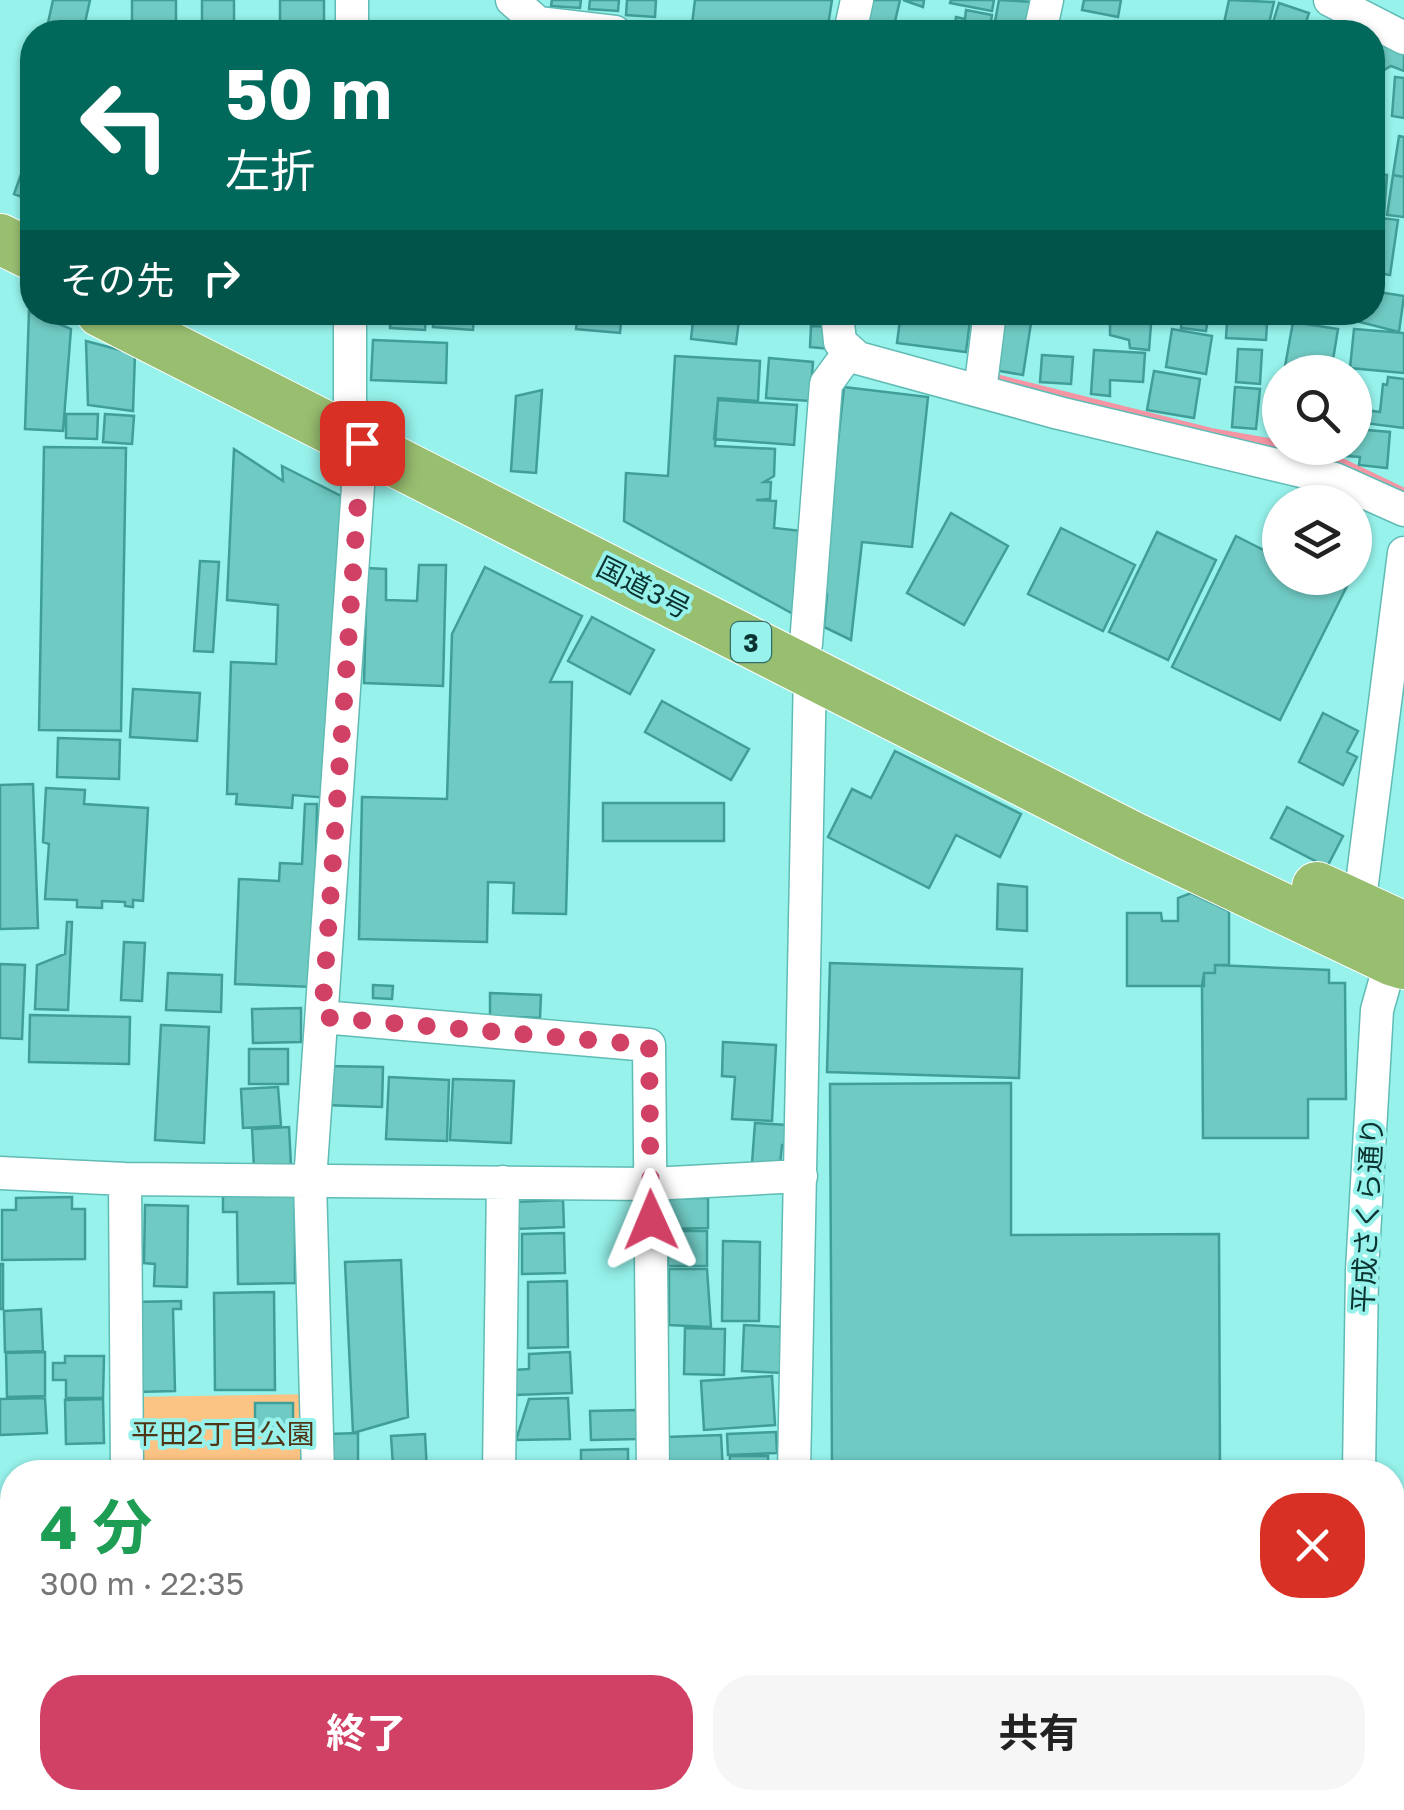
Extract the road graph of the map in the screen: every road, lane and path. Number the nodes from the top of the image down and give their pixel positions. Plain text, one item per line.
1 (512, 0) edge
2 (1330, 0) edge
3 (535, 20) edge
4 (1369, 20) edge
5 (129, 325) edge
6 (169, 325) edge
7 (351, 325) edge
8 (839, 325) edge
9 (988, 325) edge
10 (850, 351) junction
11 (980, 392) junction
12 (356, 429) junction
13 (1404, 510) edge
14 (1404, 553) edge
15 (808, 658) junction
16 (1358, 907) junction
17 (1400, 950) edge
18 (322, 1017) junction
19 (0, 1172) edge
20 (801, 1176) junction
21 (125, 1180) junction
22 (310, 1181) junction
23 (503, 1182) junction
24 (651, 1184) junction
25 (128, 1460) edge
26 (318, 1460) edge
27 (499, 1460) edge
28 (653, 1460) edge
29 (794, 1460) edge
30 (1359, 1460) edge

1 - 3 street
2 - 4 street
5 - 12 highway, 国道3号 / 3
6 - 12 highway, 国道3号 / 3
7 - 12 street
8 - 10 street
9 - 11 street
10 - 11 street
10 - 15 street
11 - 13 street
12 - 15 highway, 国道3号 / 3
12 - 18 street
14 - 16 street
15 - 16 highway, 国道3号 / 3
15 - 17 highway, 国道3号 / 3
15 - 20 street
16 - 17 highway, 国道3号 / 3
17 - 30 street, 平成さくら通り
18 - 22 street
18 - 24 street
19 - 21 street
20 - 24 street
20 - 29 street
21 - 22 street
21 - 25 street
22 - 23 street
22 - 26 street
23 - 24 street
23 - 27 street
24 - 28 street

